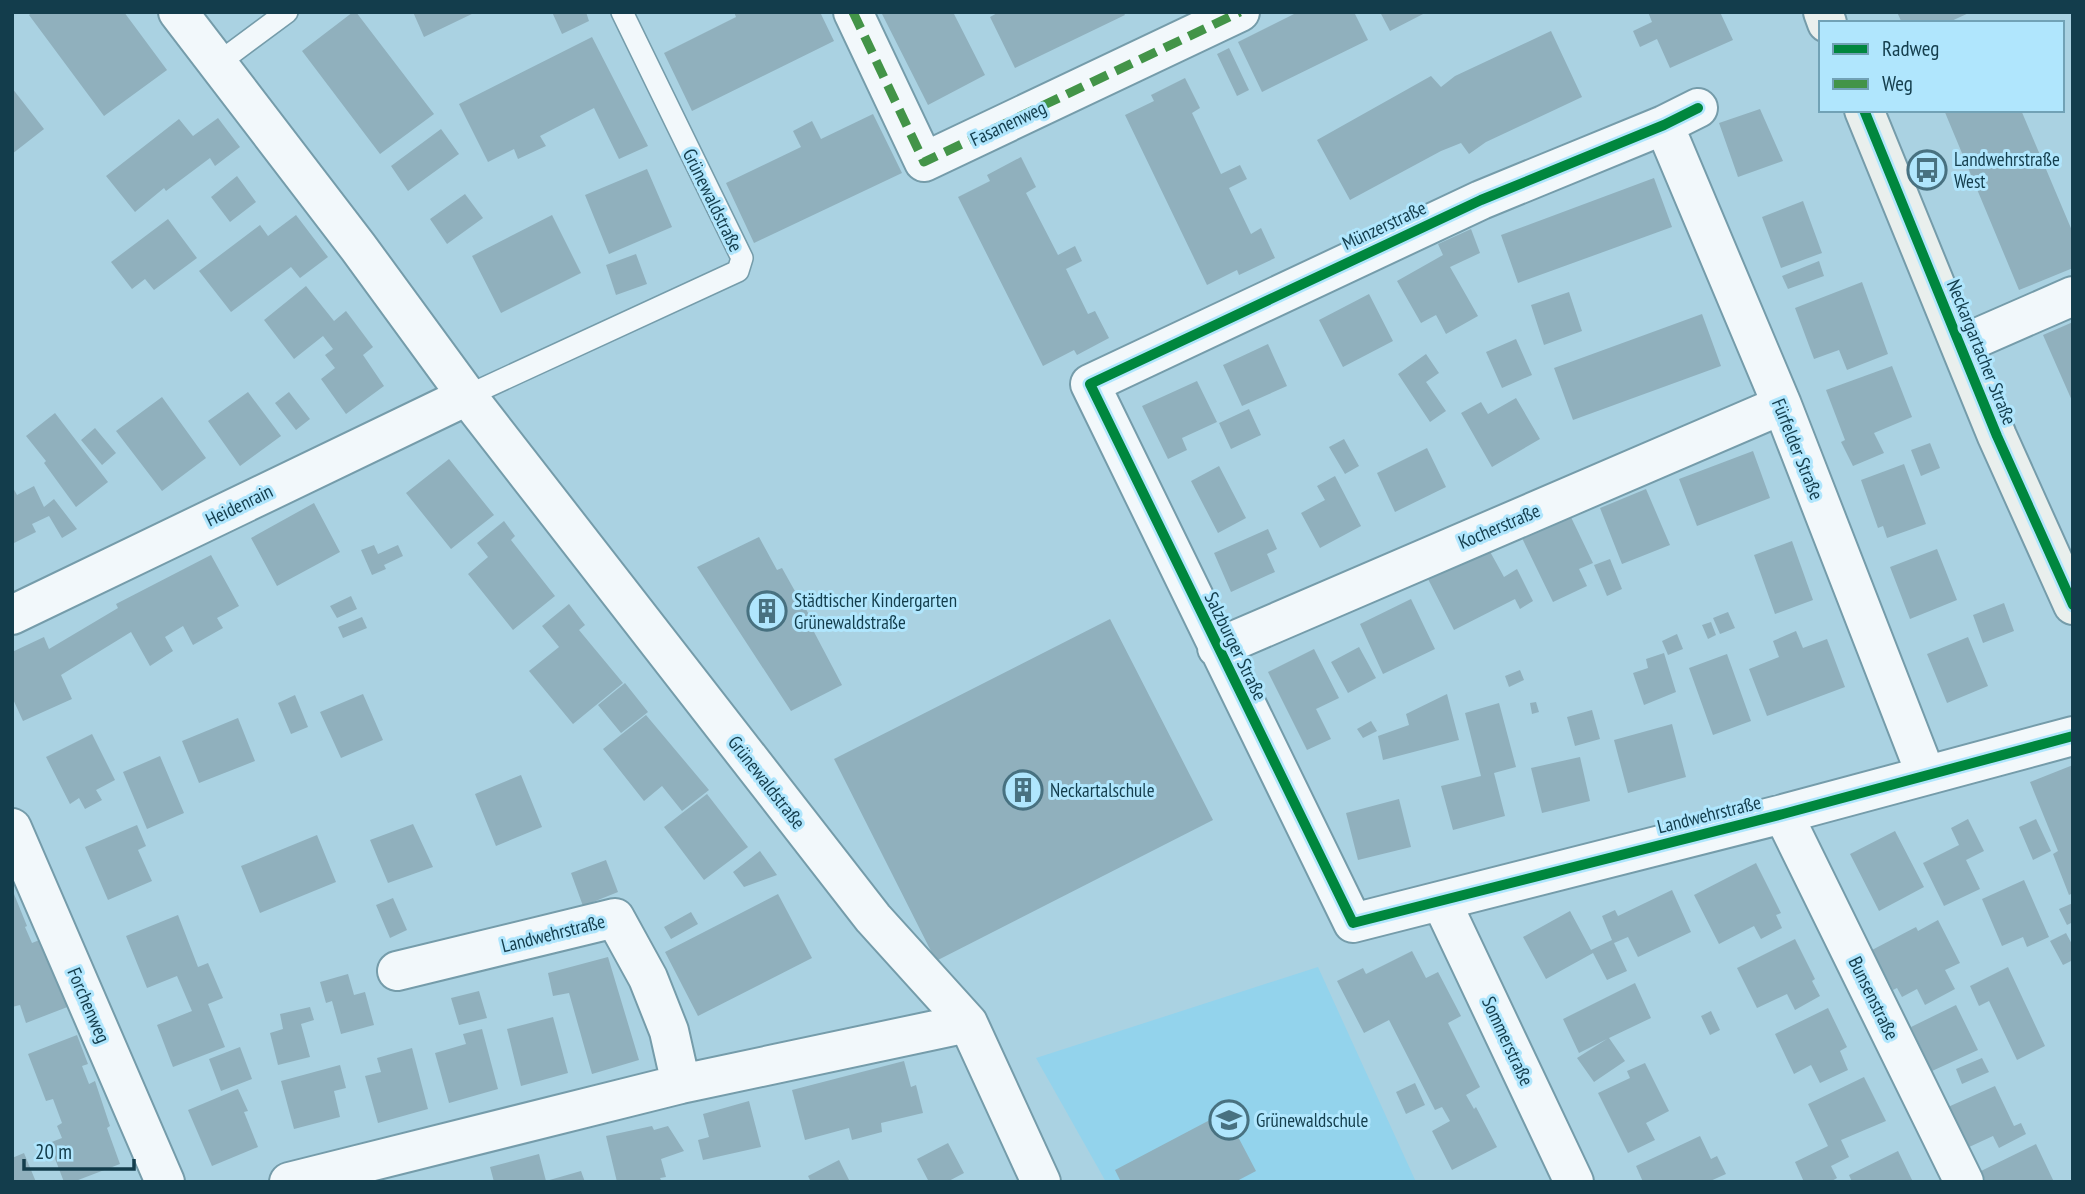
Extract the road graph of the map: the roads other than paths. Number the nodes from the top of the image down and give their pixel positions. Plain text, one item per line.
1 (178, 12) edge
2 (287, 12) edge
3 (622, 12) edge
4 (853, 12) edge
5 (1240, 12) edge
6 (217, 65) junction
7 (1698, 108) dead end
8 (1865, 112) edge
9 (1664, 125) junction
10 (2073, 296) edge
11 (1961, 345) junction
12 (1090, 384) joint
13 (467, 396) junction
14 (1782, 405) junction
15 (2073, 605) edge
16 (12, 615) edge
17 (1217, 648) junction
18 (2073, 736) edge
19 (1926, 775) junction
20 (1783, 814) junction
21 (12, 828) edge
22 (1441, 901) junction
23 (1353, 923) joint
24 (397, 971) dead end
25 (968, 1023) junction
26 (681, 1084) junction
27 (165, 1182) edge
28 (289, 1182) edge
29 (1041, 1182) edge
30 (1574, 1182) edge
31 (1964, 1182) edge

1 - 6 street, Grünewaldstraße
2 - 6 lane
3 - 13 lane, Grünewaldstraße
4 - 5 street, Fasanenweg
6 - 13 street, Grünewaldstraße
7 - 9 street, Münzerstraße
8 - 11 main road, Neckargartacher Straße
9 - 12 street, Münzerstraße
9 - 14 street, Fürfelder Straße
10 - 11 street
11 - 15 main road, Neckargartacher Straße
12 - 17 street, Salzburger Straße
13 - 16 street, Heidenrain
13 - 25 street, Grünewaldstraße
14 - 17 street, Kocherstraße
14 - 19 street, Fürfelder Straße
17 - 23 street, Salzburger Straße
18 - 19 street, Landwehrstraße
19 - 20 street, Landwehrstraße
20 - 22 street, Landwehrstraße
20 - 31 street, Bunsenstraße
21 - 27 street, Forchenweg
22 - 23 street, Landwehrstraße
22 - 30 street, Sommerstraße
24 - 26 street, Landwehrstraße
25 - 26 street
25 - 29 street, Grünewaldstraße
26 - 28 street

